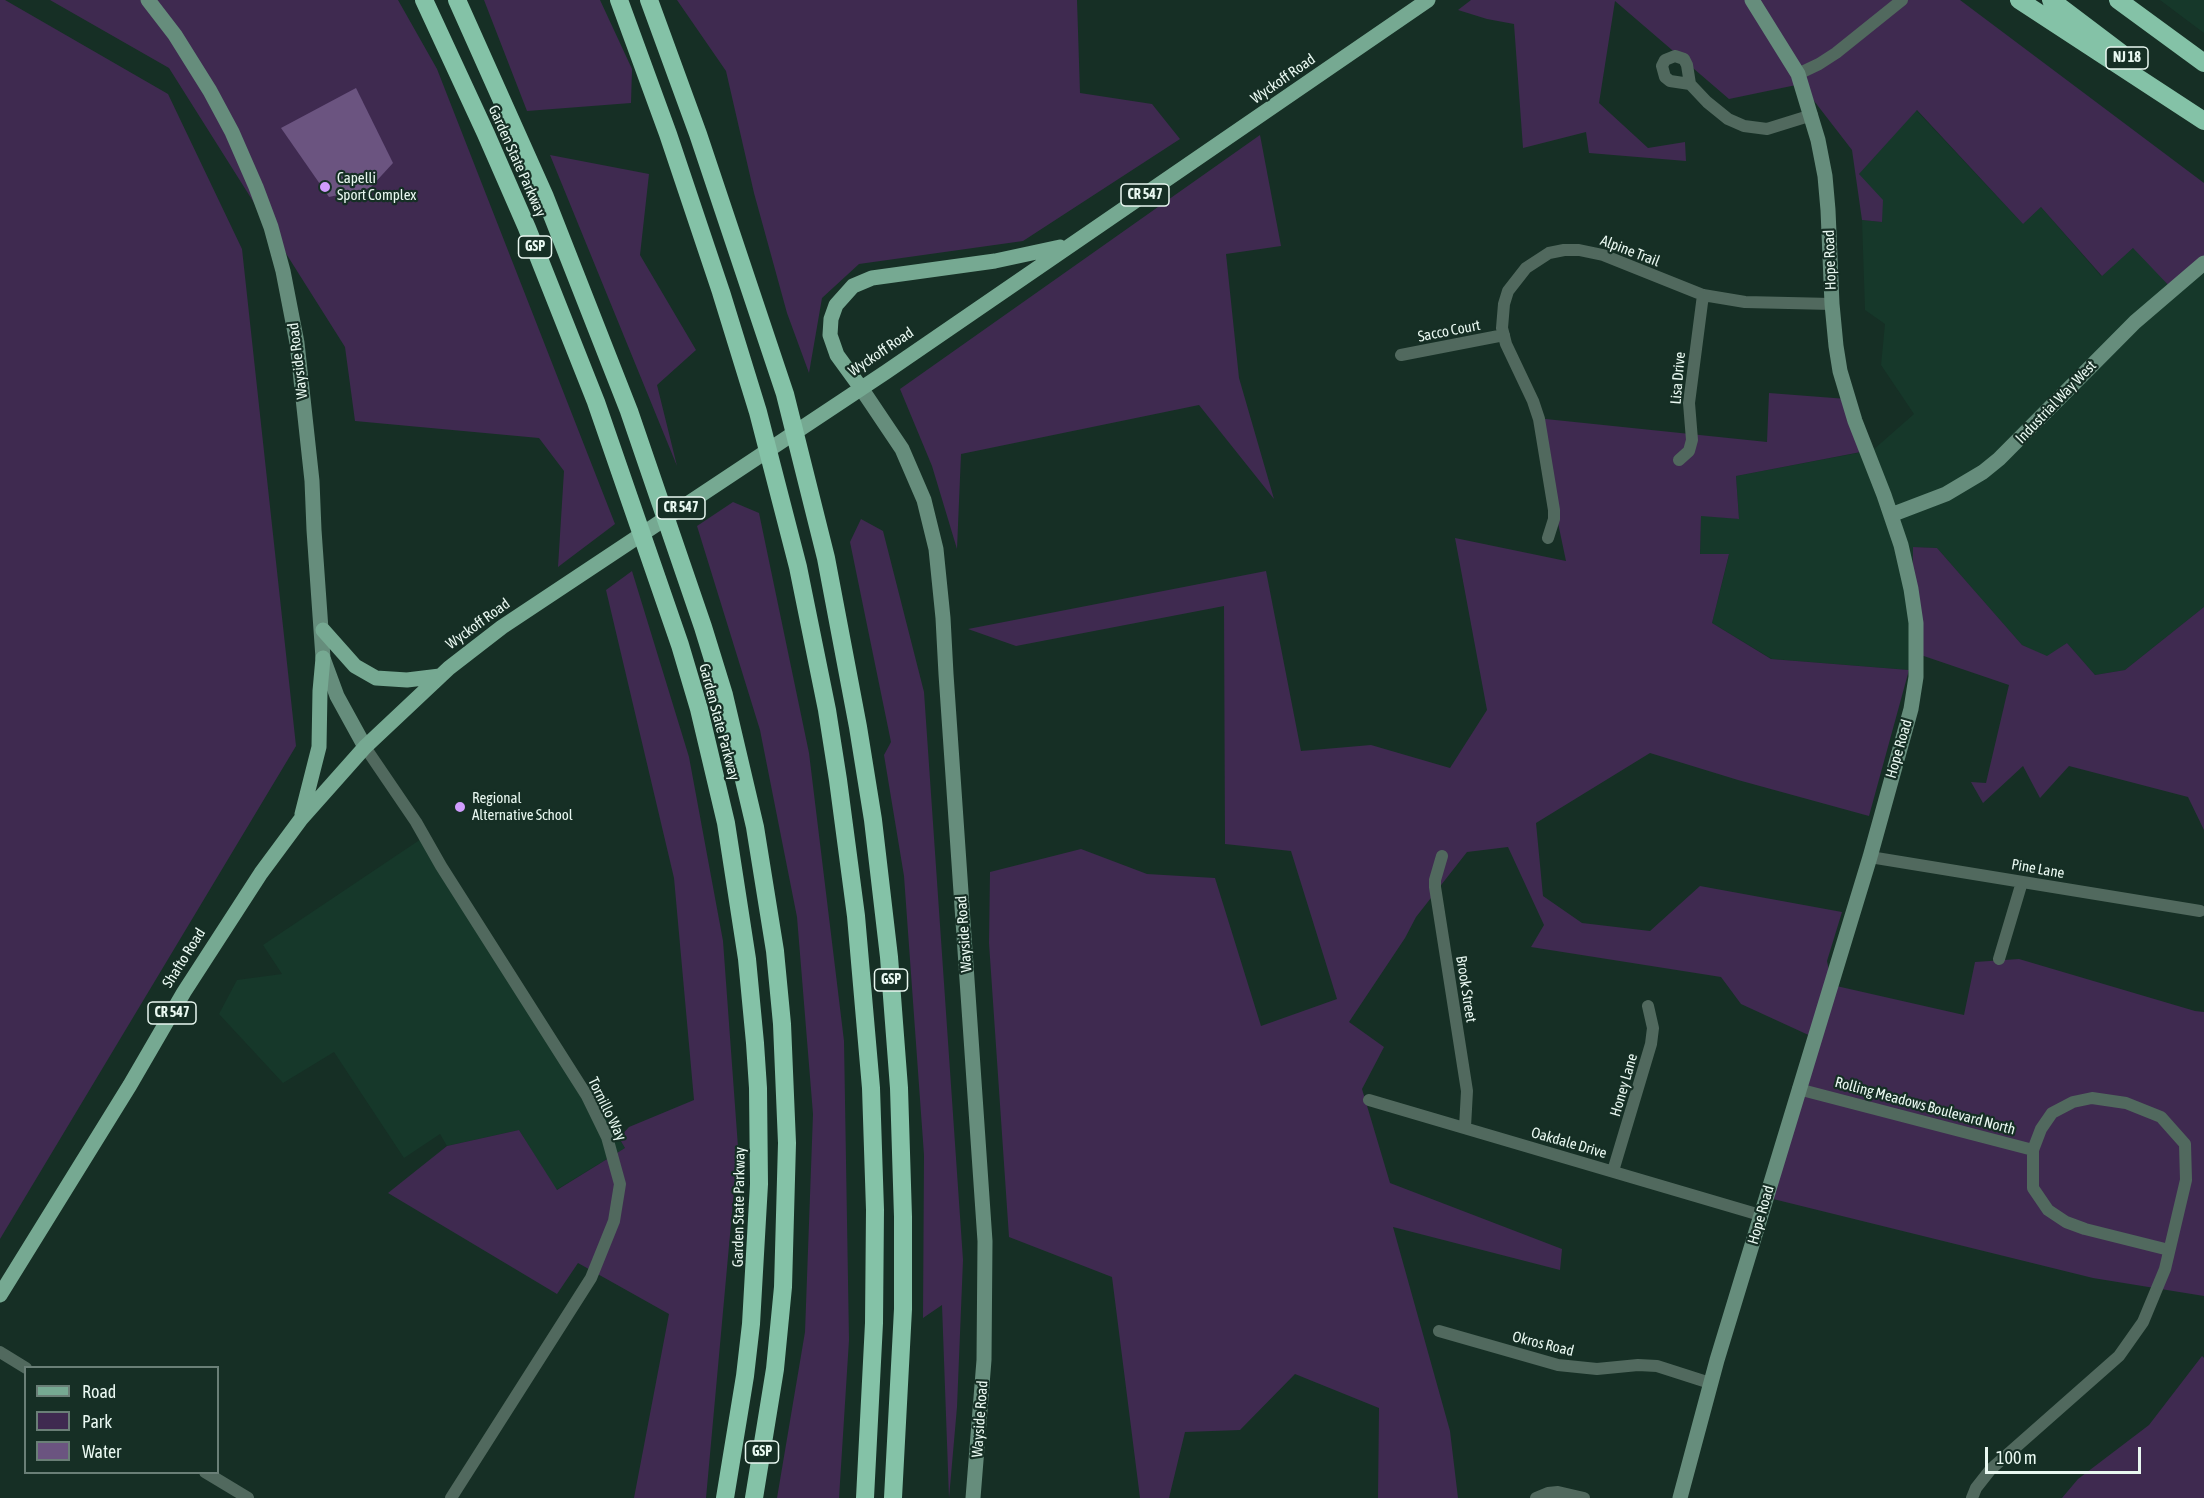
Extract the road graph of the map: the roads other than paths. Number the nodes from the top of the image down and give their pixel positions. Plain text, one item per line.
1 (148, 0) edge
2 (424, 0) edge
3 (457, 0) edge
4 (619, 0) edge
5 (649, 0) edge
6 (1428, 0) edge
7 (1752, 0) edge
8 (1902, 0) edge
9 (2019, 0) edge
10 (2051, 0) edge
11 (2118, 0) edge
12 (2204, 63) edge
13 (1798, 74) junction
14 (1690, 84) dead end
15 (1812, 115) junction
16 (2204, 119) edge
17 (1070, 245) junction
18 (2204, 263) edge
19 (1703, 295) junction
20 (1832, 304) junction
21 (1503, 335) junction
22 (1401, 355) dead end
23 (861, 388) junction
24 (1679, 460) dead end
25 (1891, 515) junction
26 (1548, 538) dead end
27 (323, 630) junction
28 (324, 658) junction
29 (440, 676) junction
30 (365, 747) junction
31 (301, 819) junction
32 (1442, 856) dead end
33 (1870, 857) junction
34 (2022, 882) junction
35 (2200, 911) dead end
36 (1999, 959) dead end
37 (1648, 1006) dead end
38 (1798, 1089) junction
39 (1369, 1100) dead end
40 (1465, 1128) junction
41 (2033, 1150) junction
42 (1612, 1171) junction
43 (1760, 1215) junction
44 (2169, 1250) junction
45 (0, 1295) edge
46 (1439, 1331) dead end
47 (0, 1352) edge
48 (24, 1367) edge
49 (1710, 1383) junction
50 (207, 1474) edge
51 (248, 1498) edge
52 (451, 1498) edge
53 (725, 1498) edge
54 (754, 1498) edge
55 (865, 1498) edge
56 (893, 1498) edge
57 (973, 1498) edge
58 (1536, 1498) edge
59 (1584, 1498) edge
60 (1680, 1498) edge
61 (1972, 1498) edge

1 - 27 street, Wayside Road
2 - 53 highway, Garden State Parkway / GSP
3 - 54 highway, Garden State Parkway / GSP
4 - 55 highway, GSP
5 - 56 highway, GSP
6 - 17 main road, Wyckoff Road / CR 547
7 - 13 street, Hope Road
8 - 13 street
9 - 16 highway
10 - 16 highway, NJ 18
11 - 12 highway, NJ 18
13 - 15 street, Hope Road
14 - 15 street
15 - 20 street, Hope Road
17 - 23 main road, Wyckoff Road / CR 547
17 - 23 main road
18 - 25 street, Industrial Way West
19 - 20 street, Alpine Trail
19 - 21 street, Alpine Trail
19 - 24 street, Lisa Drive
20 - 25 street, Hope Road
21 - 22 street, Sacco Court
21 - 26 street, Alpine Trail
23 - 29 main road, Wyckoff Road / CR 547
23 - 57 street, Wayside Road
25 - 33 street, Hope Road
27 - 28 street, Wayside Road
27 - 29 main road
28 - 30 street, Wayside Road
28 - 31 main road
29 - 30 main road, Wyckoff Road / CR 547
30 - 31 main road, Shafto Road / CR 547
30 - 52 street, Tornillo Way
31 - 45 main road, Shafto Road / CR 547
32 - 40 street, Brook Street
33 - 34 street, Pine Lane
33 - 38 street, Hope Road
34 - 35 street, Pine Lane
34 - 36 street
37 - 42 street, Honey Lane
38 - 41 street, Rolling Meadows Boulevard North
38 - 43 street, Hope Road
39 - 40 street, Oakdale Drive
40 - 42 street, Oakdale Drive
41 - 44 street
41 - 44 street
42 - 43 street, Oakdale Drive
43 - 49 street, Hope Road
44 - 61 street
46 - 49 street, Okros Road
47 - 48 street
49 - 60 street, Hope Road
50 - 51 street
58 - 59 street

